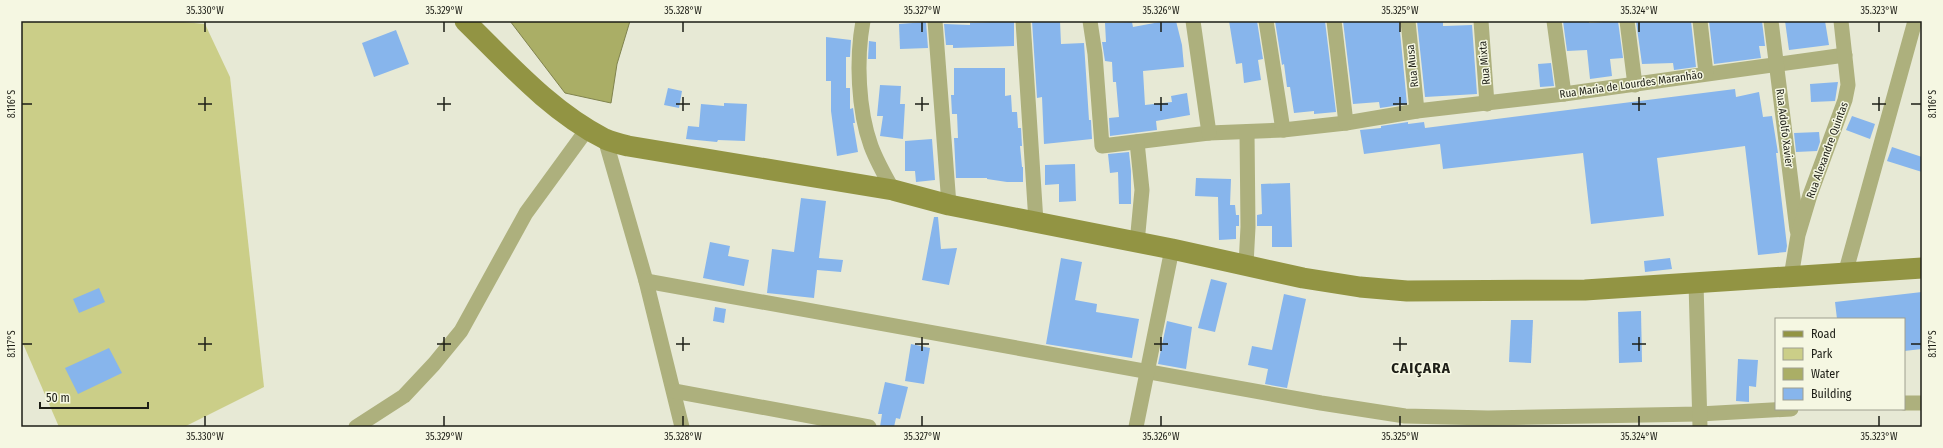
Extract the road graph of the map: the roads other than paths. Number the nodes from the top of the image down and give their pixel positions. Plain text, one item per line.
1 (466, 21) edge
2 (863, 21) edge
3 (935, 21) edge
4 (1023, 21) edge
5 (1090, 21) edge
6 (1193, 21) edge
7 (1266, 21) edge
8 (1334, 21) edge
9 (1408, 21) edge
10 (1481, 21) edge
11 (1554, 21) edge
12 (1627, 21) edge
13 (1700, 21) edge
14 (1772, 21) edge
15 (1841, 21) edge
16 (1915, 21) edge
17 (1845, 55) junction
18 (1777, 65) junction
19 (1706, 73) junction
20 (1635, 85) junction
21 (1564, 94) junction
22 (1487, 104) junction
23 (1417, 111) junction
24 (1346, 123) junction
25 (1282, 130) junction
26 (1247, 132) junction
27 (1209, 133) junction
28 (597, 134) junction
29 (1137, 142) junction
30 (893, 190) junction
31 (948, 205) junction
32 (1036, 222) junction
33 (1798, 236) junction
34 (1137, 243) junction
35 (1172, 249) junction
36 (1246, 266) junction
37 (1922, 268) edge
38 (1845, 274) junction
39 (1791, 277) junction
40 (646, 281) junction
41 (1696, 283) junction
42 (1147, 372) junction
43 (674, 391) junction
44 (1922, 403) edge
45 (1905, 404) edge
46 (1783, 410) edge
47 (1700, 420) edge
48 (356, 427) edge
49 (682, 427) edge
50 (869, 427) edge
51 (1136, 427) edge

1 - 28 main road
2 - 30 street
3 - 31 street
4 - 32 street
5 - 29 street, Rua Maria de Lourdes Maranhão
6 - 27 street
7 - 25 street
8 - 24 street
9 - 23 street, Rua Musa
10 - 22 street, Rua Mixta
11 - 21 street
12 - 20 street
13 - 19 street
14 - 18 street, Rua Adolfo Xavier
15 - 17 street, Rua Alexandre Quintas
16 - 38 street
17 - 18 street, Rua Maria de Lourdes Maranhão
17 - 33 street, Rua Alexandre Quintas
18 - 19 street, Rua Maria de Lourdes Maranhão
18 - 33 street, Rua Adolfo Xavier
19 - 20 street, Rua Maria de Lourdes Maranhão
20 - 21 street, Rua Maria de Lourdes Maranhão
21 - 22 street, Rua Maria de Lourdes Maranhão
22 - 23 street, Rua Maria de Lourdes Maranhão
23 - 24 street, Rua Maria de Lourdes Maranhão
24 - 25 street, Rua Maria de Lourdes Maranhão
25 - 26 street, Rua Maria de Lourdes Maranhão
26 - 27 street, Rua Maria de Lourdes Maranhão
26 - 36 street
27 - 29 street, Rua Maria de Lourdes Maranhão
28 - 30 main road
28 - 40 street
28 - 48 street
29 - 34 street
30 - 31 main road
31 - 32 main road
32 - 34 main road
33 - 39 street, Rua Alexandre Quintas
34 - 35 main road
35 - 36 main road
35 - 42 street
36 - 41 main road
37 - 38 main road
38 - 39 main road
39 - 41 main road
40 - 42 street
40 - 43 street
41 - 47 street
42 - 47 street
42 - 51 street
43 - 49 street
43 - 50 street
44 - 45 street
46 - 47 street

